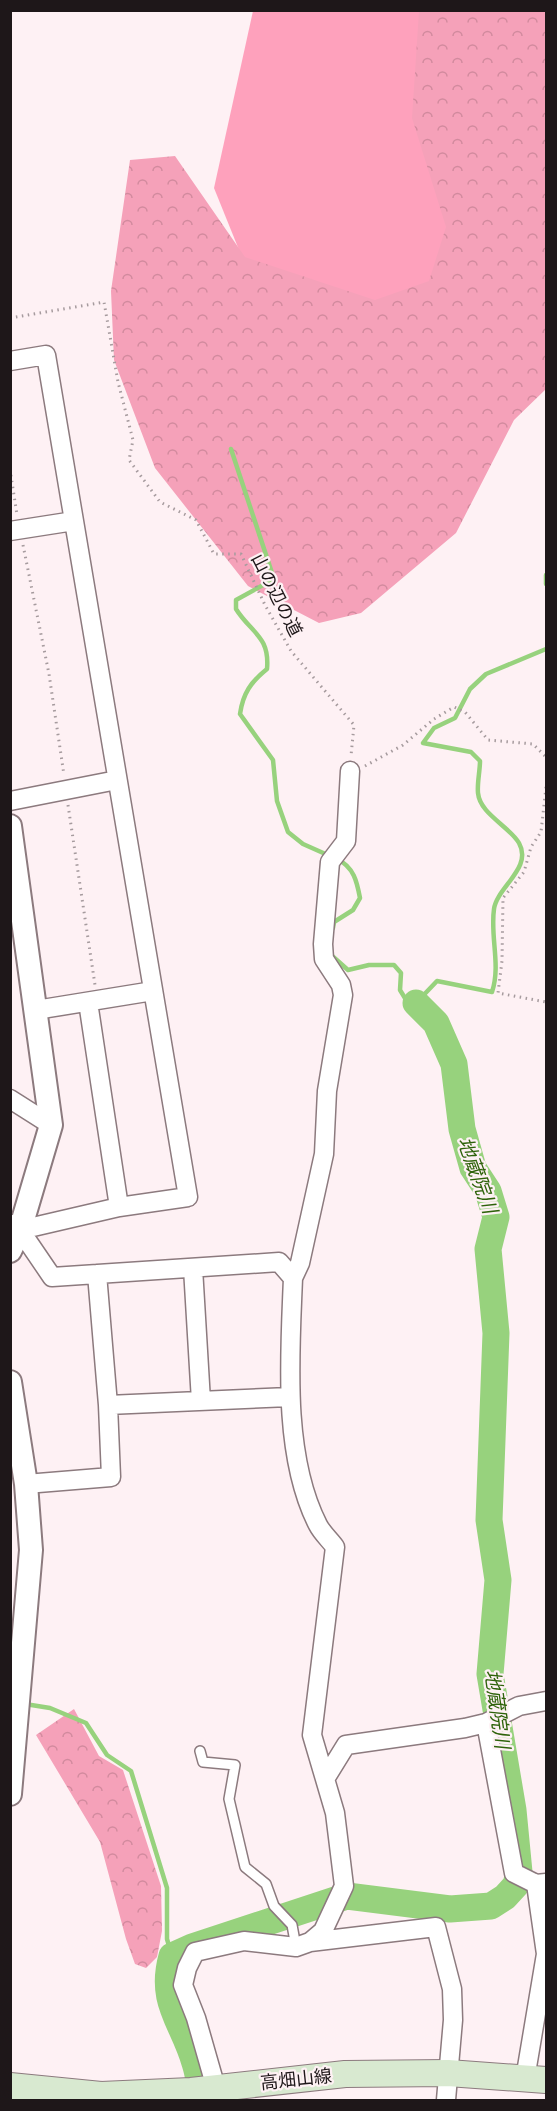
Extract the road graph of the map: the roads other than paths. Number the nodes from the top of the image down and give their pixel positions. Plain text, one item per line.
1 (10, 361) edge
2 (74, 521) junction
3 (15, 530) edge
4 (350, 771) road end
5 (117, 780) junction
6 (10, 801) edge
7 (10, 826) edge
8 (153, 992) junction
9 (93, 1001) junction
10 (36, 1010) junction
11 (10, 1099) edge
12 (51, 1125) junction
13 (119, 1207) junction
14 (15, 1227) edge
15 (10, 1251) edge
16 (193, 1268) junction
17 (97, 1274) junction
18 (293, 1278) junction
19 (10, 1382) edge
20 (289, 1397) junction
21 (201, 1401) junction
22 (108, 1405) junction
23 (26, 1484) junction
24 (546, 1701) edge
25 (493, 1719) junction
26 (200, 1751) dead end
27 (324, 1779) junction
28 (10, 1794) edge
29 (541, 1884) edge
30 (303, 1944) junction
31 (448, 2073) junction
32 (536, 2079) edge
33 (10, 2086) edge
34 (205, 2089) junction
35 (166, 2096) edge
36 (446, 2100) edge

1 - 2 street
2 - 3 street
2 - 5 street
4 - 18 street
5 - 6 street
5 - 8 street
7 - 10 street
8 - 9 street
8 - 13 street
9 - 10 street
9 - 13 street
10 - 12 street
11 - 12 street
12 - 14 street
13 - 14 street
14 - 15 street
14 - 17 street
16 - 17 street
16 - 18 street
16 - 21 street
17 - 22 street
18 - 20 street
19 - 23 street
20 - 21 street
20 - 27 street
21 - 22 street
22 - 23 street
23 - 28 street
24 - 25 street
25 - 27 street
25 - 29 street
26 - 30 lane
27 - 30 street
29 - 32 street
30 - 31 street
30 - 34 street
31 - 32 main road, 高畑山線
31 - 34 main road, 高畑山線
31 - 36 street
33 - 35 main road, 高畑山線
34 - 35 main road, 高畑山線

